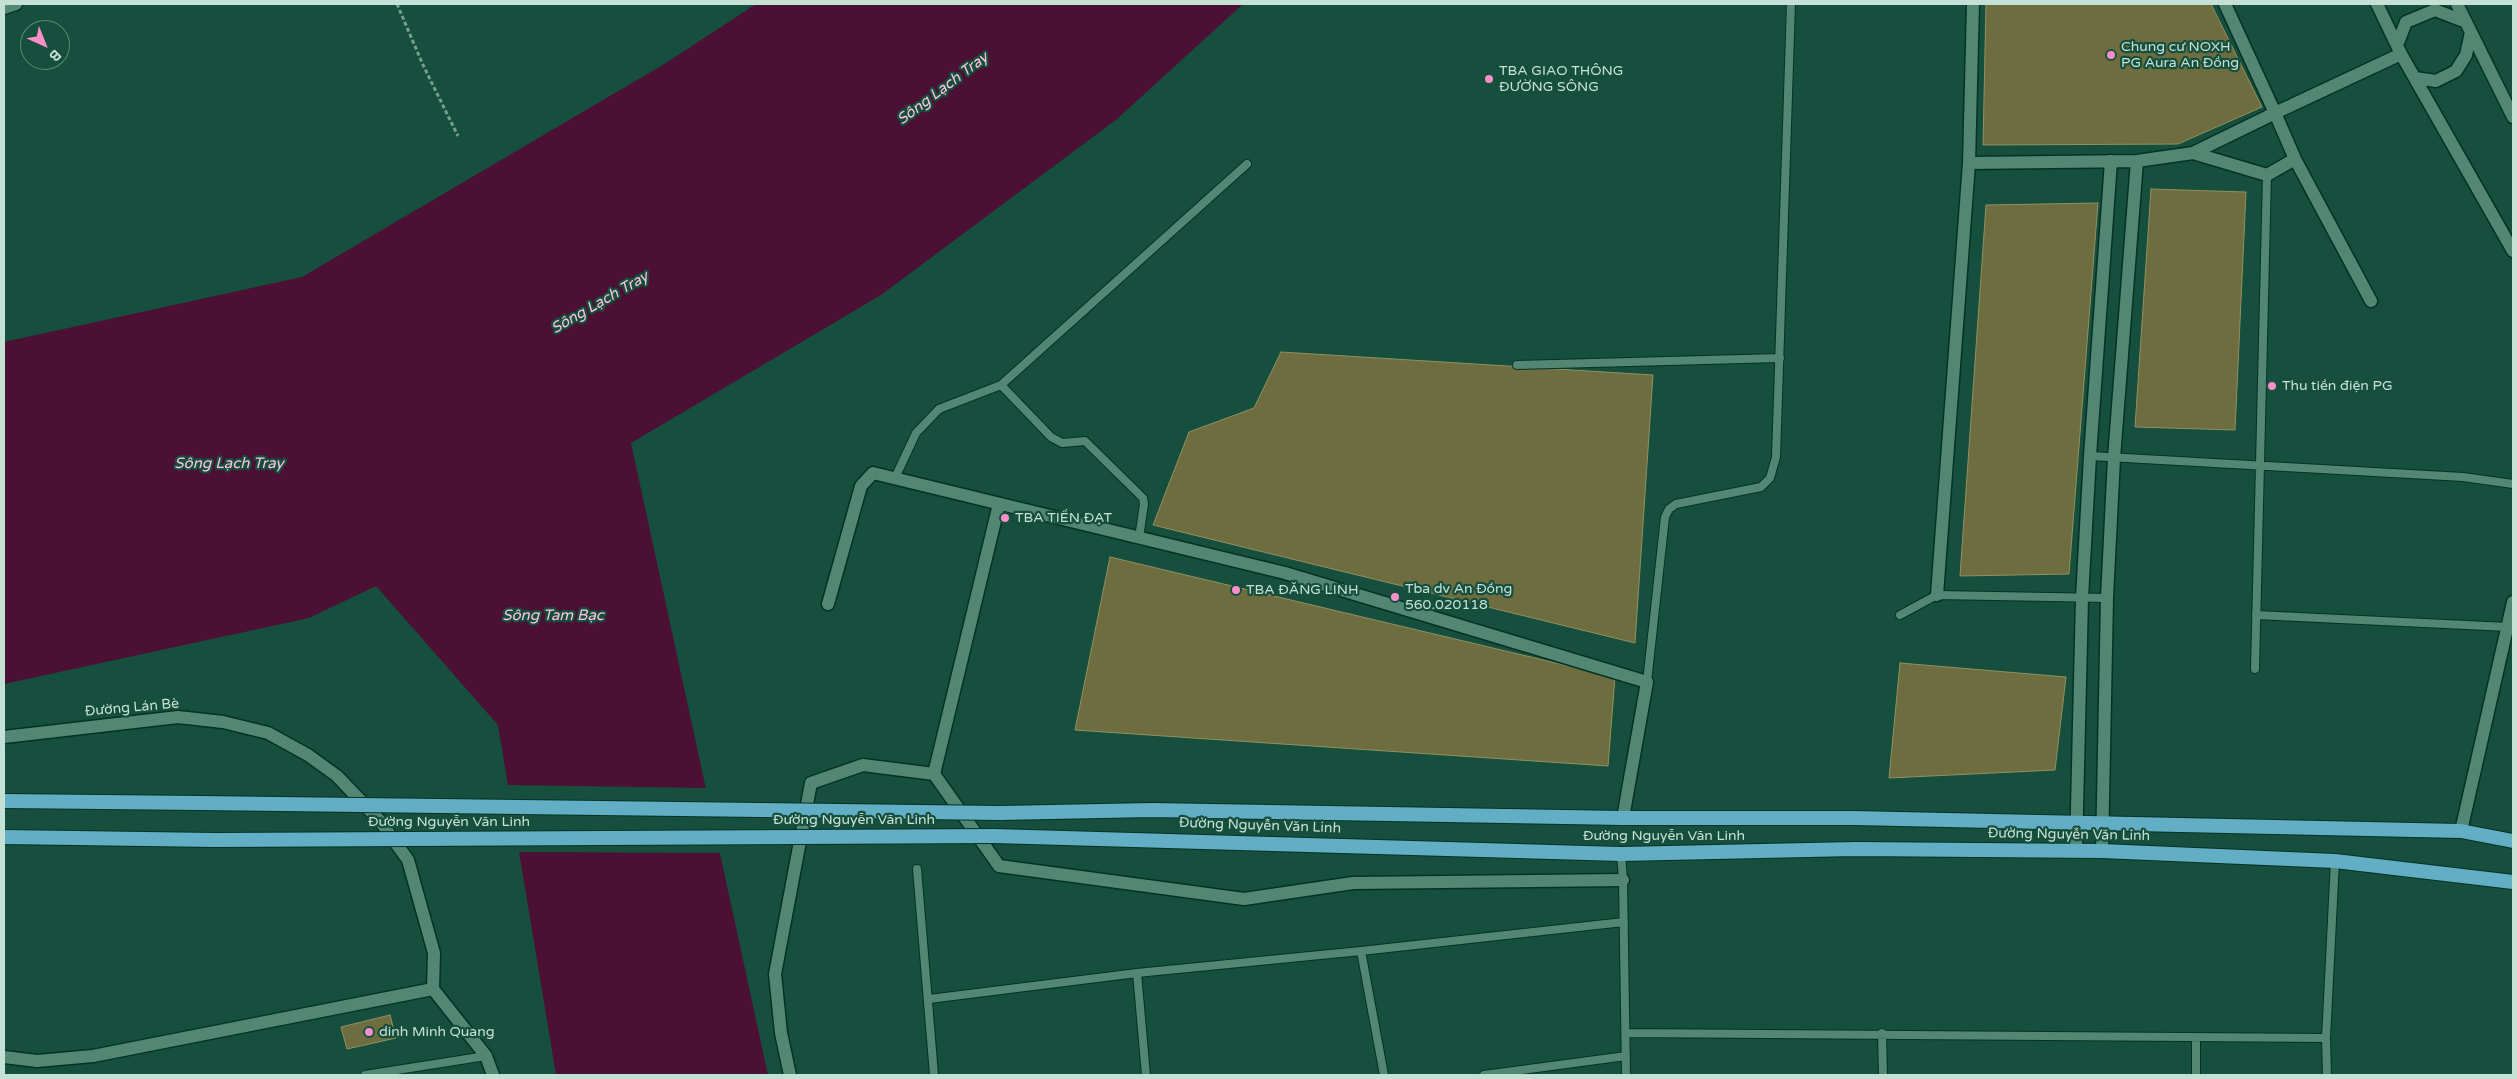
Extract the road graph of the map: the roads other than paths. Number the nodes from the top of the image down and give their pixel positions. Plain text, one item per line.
1 (16, 4) edge
2 (1791, 4) edge
3 (1972, 4) edge
4 (2225, 4) edge
5 (2377, 4) edge
6 (2457, 4) edge
7 (4, 8) edge
8 (2469, 27) junction
9 (2399, 50) junction
10 (2415, 78) junction
11 (2275, 113) junction
12 (2513, 117) edge
13 (2193, 153) junction
14 (2295, 159) junction
15 (2112, 161) junction
16 (2137, 161) junction
17 (1969, 163) junction
18 (1247, 164) dead end
19 (2267, 175) junction
20 (2513, 251) edge
21 (2372, 302) dead end
22 (1780, 358) junction
23 (1517, 365) dead end
24 (1001, 385) junction
25 (2090, 456) junction
26 (2114, 458) junction
27 (2260, 467) junction
28 (895, 478) junction
29 (2513, 484) edge
30 (999, 504) junction
31 (1138, 538) junction
32 (1937, 595) junction
33 (2082, 598) junction
34 (2107, 598) junction
35 (2513, 602) edge
36 (828, 604) dead end
37 (1900, 615) dead end
38 (2256, 615) junction
39 (2508, 626) junction
40 (2255, 669) dead end
41 (1647, 682) junction
42 (4, 737) edge
43 (934, 774) junction
44 (4, 801) edge
45 (1623, 818) junction
46 (2075, 823) junction
47 (2102, 823) junction
48 (2461, 831) junction
49 (4, 837) edge
50 (2513, 841) edge
51 (2076, 851) junction
52 (2102, 851) junction
53 (1621, 854) junction
54 (2335, 860) junction
55 (917, 869) dead end
56 (1624, 880) junction
57 (2513, 882) edge
58 (1624, 922) junction
59 (1362, 951) junction
60 (1136, 973) junction
61 (432, 989) junction
62 (929, 999) junction
63 (1627, 1033) junction
64 (1882, 1034) junction
65 (2196, 1038) junction
66 (2326, 1038) junction
67 (486, 1056) junction
68 (1626, 1056) junction
69 (4, 1057) edge
70 (365, 1075) edge
71 (493, 1075) edge
72 (790, 1075) edge
73 (934, 1075) edge
74 (1146, 1075) edge
75 (1384, 1075) edge
76 (1484, 1075) edge
77 (1626, 1075) edge
78 (1883, 1075) edge
79 (2196, 1075) edge
80 (2327, 1075) edge

1 - 7 street
2 - 22 lane
3 - 17 street
4 - 11 street
5 - 9 street
6 - 8 street
8 - 9 street
8 - 10 street
8 - 12 street
9 - 10 street
9 - 11 street
10 - 20 street
11 - 13 street
11 - 14 street
13 - 16 street
13 - 19 street
14 - 19 street
14 - 21 street
15 - 16 street
15 - 17 street
15 - 25 street
16 - 26 street
17 - 32 street
18 - 24 lane
19 - 27 lane
22 - 23 lane
22 - 41 lane
24 - 28 lane
24 - 31 lane
25 - 26 lane
25 - 33 street
26 - 27 lane
26 - 34 street
27 - 29 lane
27 - 38 lane
28 - 30 street
28 - 36 street
30 - 31 street
30 - 43 street
31 - 41 street
32 - 33 lane
32 - 37 lane
33 - 34 lane
33 - 46 street
34 - 47 street
35 - 39 street
38 - 39 lane
38 - 40 lane
39 - 48 street
41 - 45 street
42 - 61 street, Đường Lán Bè
43 - 56 street
43 - 72 street
44 - 45 highway, Đường Nguyễn Văn Linh, bridge
45 - 46 highway, Đường Nguyễn Văn Linh
46 - 47 highway, Đường Nguyễn Văn Linh
46 - 51 street
47 - 48 highway, Đường Nguyễn Văn Linh
47 - 52 street
48 - 50 highway, Đường Nguyễn Văn Linh
49 - 53 highway, Đường Nguyễn Văn Linh, bridge
51 - 52 highway, Đường Nguyễn Văn Linh
51 - 53 highway, Đường Nguyễn Văn Linh
52 - 54 highway, Đường Nguyễn Văn Linh
53 - 56 lane
54 - 57 highway, Đường Nguyễn Văn Linh
54 - 66 lane
55 - 62 lane
56 - 58 lane
58 - 59 lane
58 - 63 lane
59 - 60 lane
59 - 75 lane
60 - 62 lane
60 - 74 lane
61 - 67 street
61 - 69 street
62 - 73 lane
63 - 64 lane
63 - 68 lane
64 - 65 lane
64 - 78 lane
65 - 66 lane
65 - 79 lane
66 - 80 lane
67 - 70 lane
67 - 71 street
68 - 76 lane
68 - 77 lane

